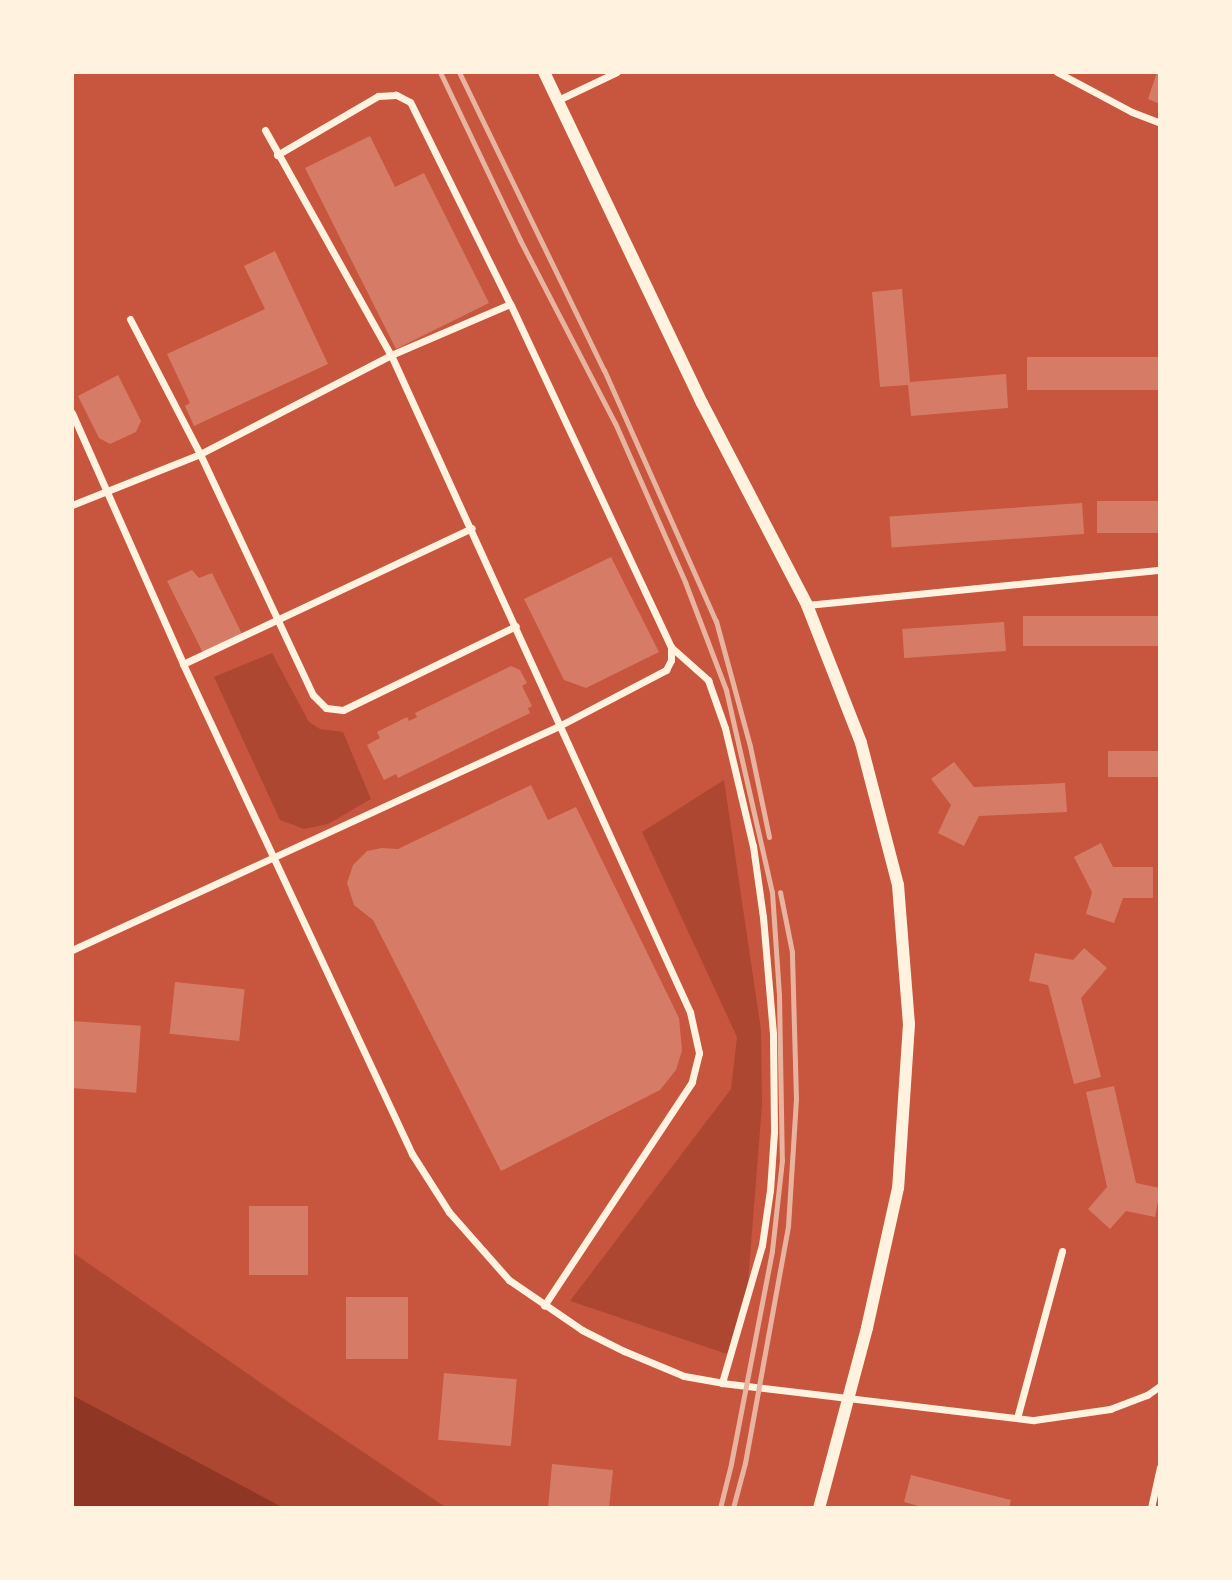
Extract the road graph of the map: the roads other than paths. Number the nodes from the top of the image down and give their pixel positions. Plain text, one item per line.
1 (544, 72) edge
2 (617, 72) edge
3 (1058, 72) edge
4 (558, 100) junction
5 (1160, 123) edge
6 (265, 130) dead end
7 (277, 155) junction
8 (510, 304) junction
9 (130, 319) dead end
10 (391, 355) junction
11 (72, 413) edge
12 (200, 454) junction
13 (108, 490) junction
14 (72, 505) edge
15 (472, 528) junction
16 (1160, 570) edge
17 (807, 605) junction
18 (277, 619) junction
19 (516, 626) junction
20 (671, 647) junction
21 (183, 664) junction
22 (559, 726) junction
23 (272, 857) junction
24 (72, 950) edge
25 (1062, 1251) dead end
26 (544, 1306) junction
27 (722, 1383) junction
28 (1160, 1385) edge
29 (847, 1396) junction
30 (1017, 1418) junction
31 (1160, 1467) edge
32 (1157, 1495) edge
33 (819, 1508) edge
34 (1151, 1508) edge

1 - 4 street
2 - 4 street
3 - 5 street
4 - 17 street
6 - 7 street
7 - 8 street
7 - 10 street
8 - 10 street
8 - 20 street
9 - 12 street
10 - 12 street
10 - 15 street
11 - 13 street
12 - 13 street
12 - 18 street
13 - 14 street
13 - 21 street
15 - 18 street
15 - 19 street
16 - 17 street
17 - 29 street
18 - 19 street
18 - 21 street
19 - 22 street
20 - 22 street
20 - 27 street
21 - 23 street
22 - 23 street
22 - 26 street
23 - 24 street
23 - 26 street
25 - 30 street
26 - 27 street
27 - 29 street
28 - 30 street
29 - 30 street
29 - 33 street
31 - 32 street
32 - 34 street

